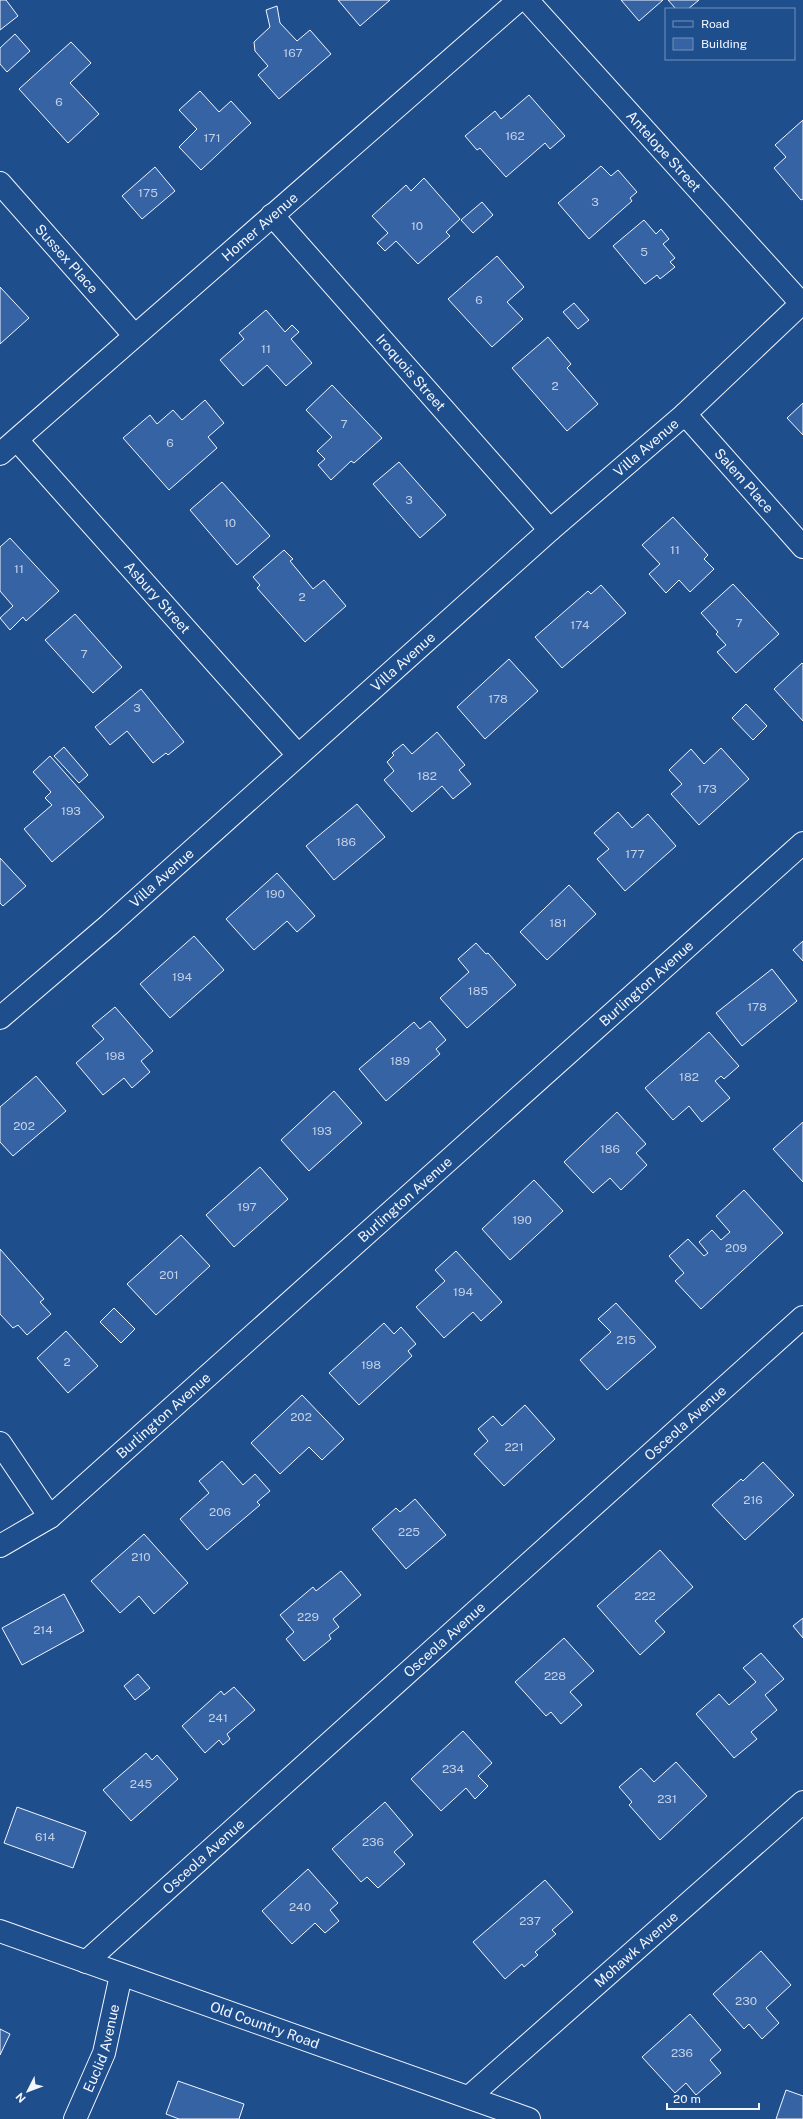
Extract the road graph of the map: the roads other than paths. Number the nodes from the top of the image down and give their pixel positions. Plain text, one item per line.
1 (519, 0) edge
2 (527, 0) edge
3 (0, 183) edge
4 (272, 214) junction
5 (802, 302) edge
6 (134, 335) junction
7 (685, 414) junction
8 (17, 440) junction
9 (0, 454) edge
10 (550, 530) junction
11 (803, 547) edge
12 (298, 755) junction
13 (803, 843) edge
14 (0, 1018) edge
15 (803, 1317) edge
16 (0, 1443) edge
17 (50, 1517) junction
18 (0, 1546) edge
19 (803, 1802) edge
20 (0, 1931) edge
21 (86, 1962) junction
22 (121, 1976) junction
23 (469, 2097) junction
24 (75, 2119) edge
25 (528, 2119) edge

1 - 4 street, Homer Avenue
2 - 5 street, Antelope Street
3 - 6 street, Sussex Place
4 - 6 street, Homer Avenue
4 - 10 street, Iroquois Street
5 - 7 street, Villa Avenue
6 - 8 street, Homer Avenue
7 - 10 street, Villa Avenue
7 - 11 street, Salem Place
8 - 9 street, Homer Avenue
8 - 12 street, Asbury Street
10 - 12 street, Villa Avenue
12 - 14 street, Villa Avenue
13 - 17 street, Burlington Avenue
15 - 21 street, Osceola Avenue
16 - 17 street
17 - 18 street, Burlington Avenue
19 - 23 street, Mohawk Avenue
20 - 21 street, Old Country Road
21 - 22 street, Old Country Road
22 - 23 street, Old Country Road
22 - 24 street, Euclid Avenue
23 - 25 street, Old Country Road

